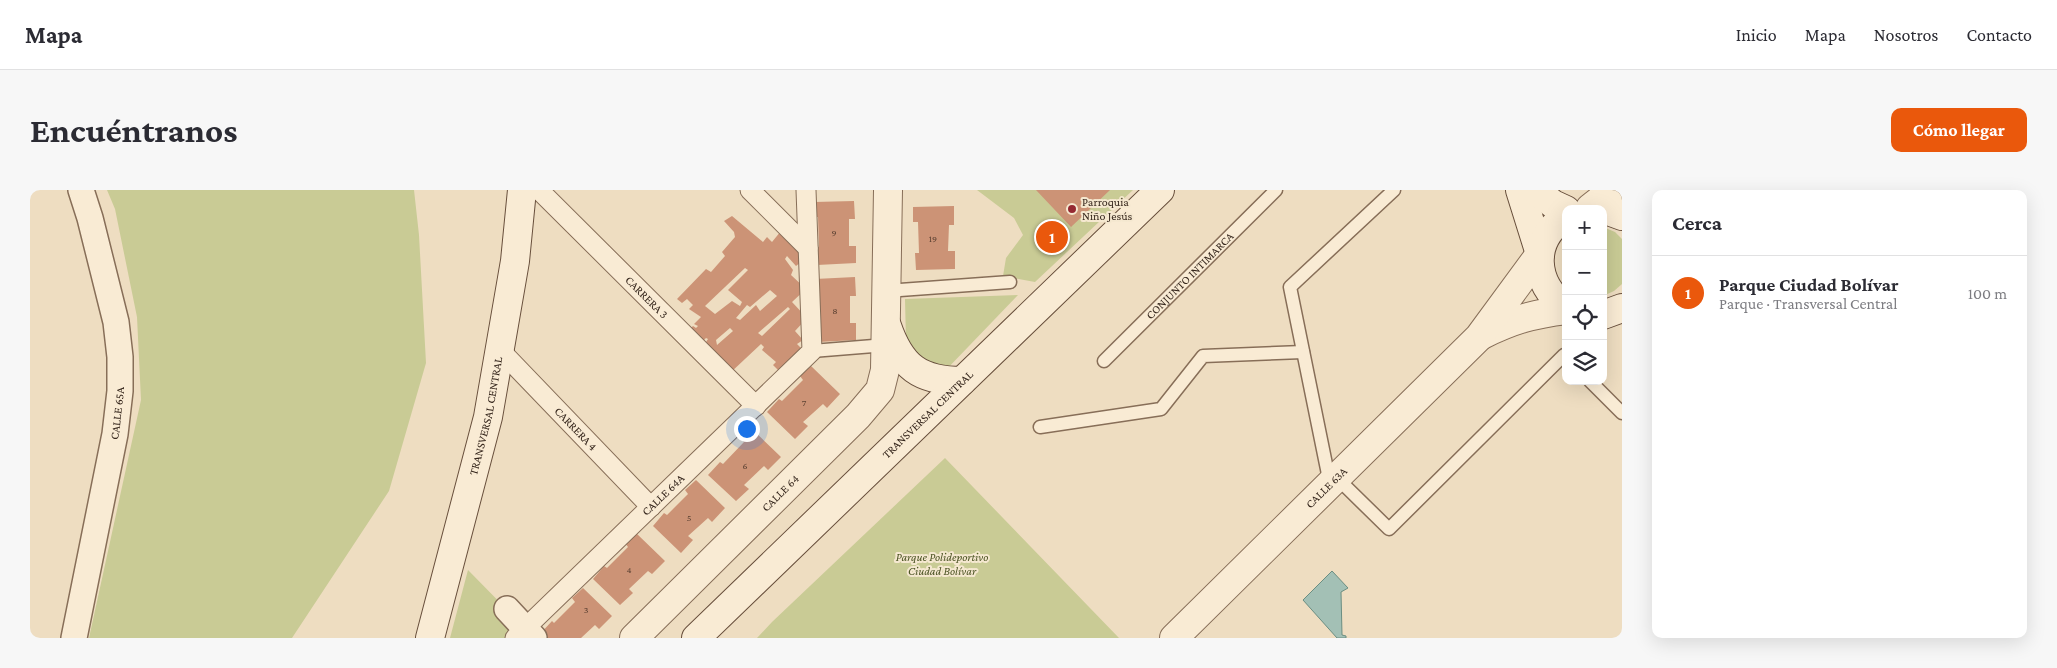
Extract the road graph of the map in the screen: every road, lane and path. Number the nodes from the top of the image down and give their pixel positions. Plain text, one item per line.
1 (81, 190) edge
2 (522, 190) edge
3 (539, 190) edge
4 (750, 190) edge
5 (806, 190) edge
6 (888, 190) edge
7 (1160, 190) edge
8 (1276, 190) edge
9 (1394, 190) edge
10 (1520, 190) edge
11 (1535, 190) edge
12 (1613, 190) edge
13 (1593, 205) edge
14 (1562, 208) edge
15 (1607, 210) edge
16 (1622, 216) edge
17 (1562, 219) edge
18 (808, 248) junction
19 (1540, 254) junction
20 (1010, 282) dead end
21 (886, 291) junction
22 (1562, 306) edge
23 (1622, 308) edge
24 (1562, 310) edge
25 (1607, 315) edge
26 (1607, 318) edge
27 (1622, 320) edge
28 (887, 336) junction
29 (1478, 337) junction
30 (500, 351) junction
31 (812, 351) junction
32 (1303, 352) junction
33 (1562, 357) edge
34 (1104, 360) dead end
35 (962, 381) junction
36 (1594, 385) edge
37 (756, 406) junction
38 (1622, 413) edge
39 (1040, 427) dead end
40 (1333, 481) junction
41 (651, 507) junction
42 (507, 609) dead end
43 (525, 635) edge
44 (74, 638) edge
45 (430, 638) edge
46 (634, 638) edge
47 (696, 638) edge
48 (1174, 638) edge

1 - 44 street, CALLE 65A
2 - 30 main road, TRANSVERSAL CENTRAL
3 - 37 street, CARRERA 3
4 - 18 street
5 - 18 street
6 - 21 main road, CALLE 64
7 - 35 main road, TRANSVERSAL CENTRAL
8 - 34 lane, CONJUNTO INTIMARCA
9 - 32 lane
10 - 19 main road
11 - 14 main road
12 - 13 main road
15 - 16 main road
17 - 19 main road, CALLE 63A
18 - 31 street
19 - 22 main road
19 - 29 main road, CALLE 63A
20 - 21 lane
21 - 28 main road, CALLE 64
23 - 25 main road
24 - 29 main road, CALLE 63A
26 - 27 main road
28 - 31 lane
28 - 35 main road
28 - 46 main road, CALLE 64
29 - 40 main road, CALLE 63A
30 - 41 street, CARRERA 4
30 - 45 main road, TRANSVERSAL CENTRAL
31 - 37 street, CALLE 64A
32 - 39 lane
32 - 40 lane
33 - 40 lane
35 - 47 main road, TRANSVERSAL CENTRAL
36 - 38 lane
37 - 41 street, CALLE 64A
40 - 48 main road, CALLE 63A
41 - 43 street, CALLE 64A
42 - 43 street

